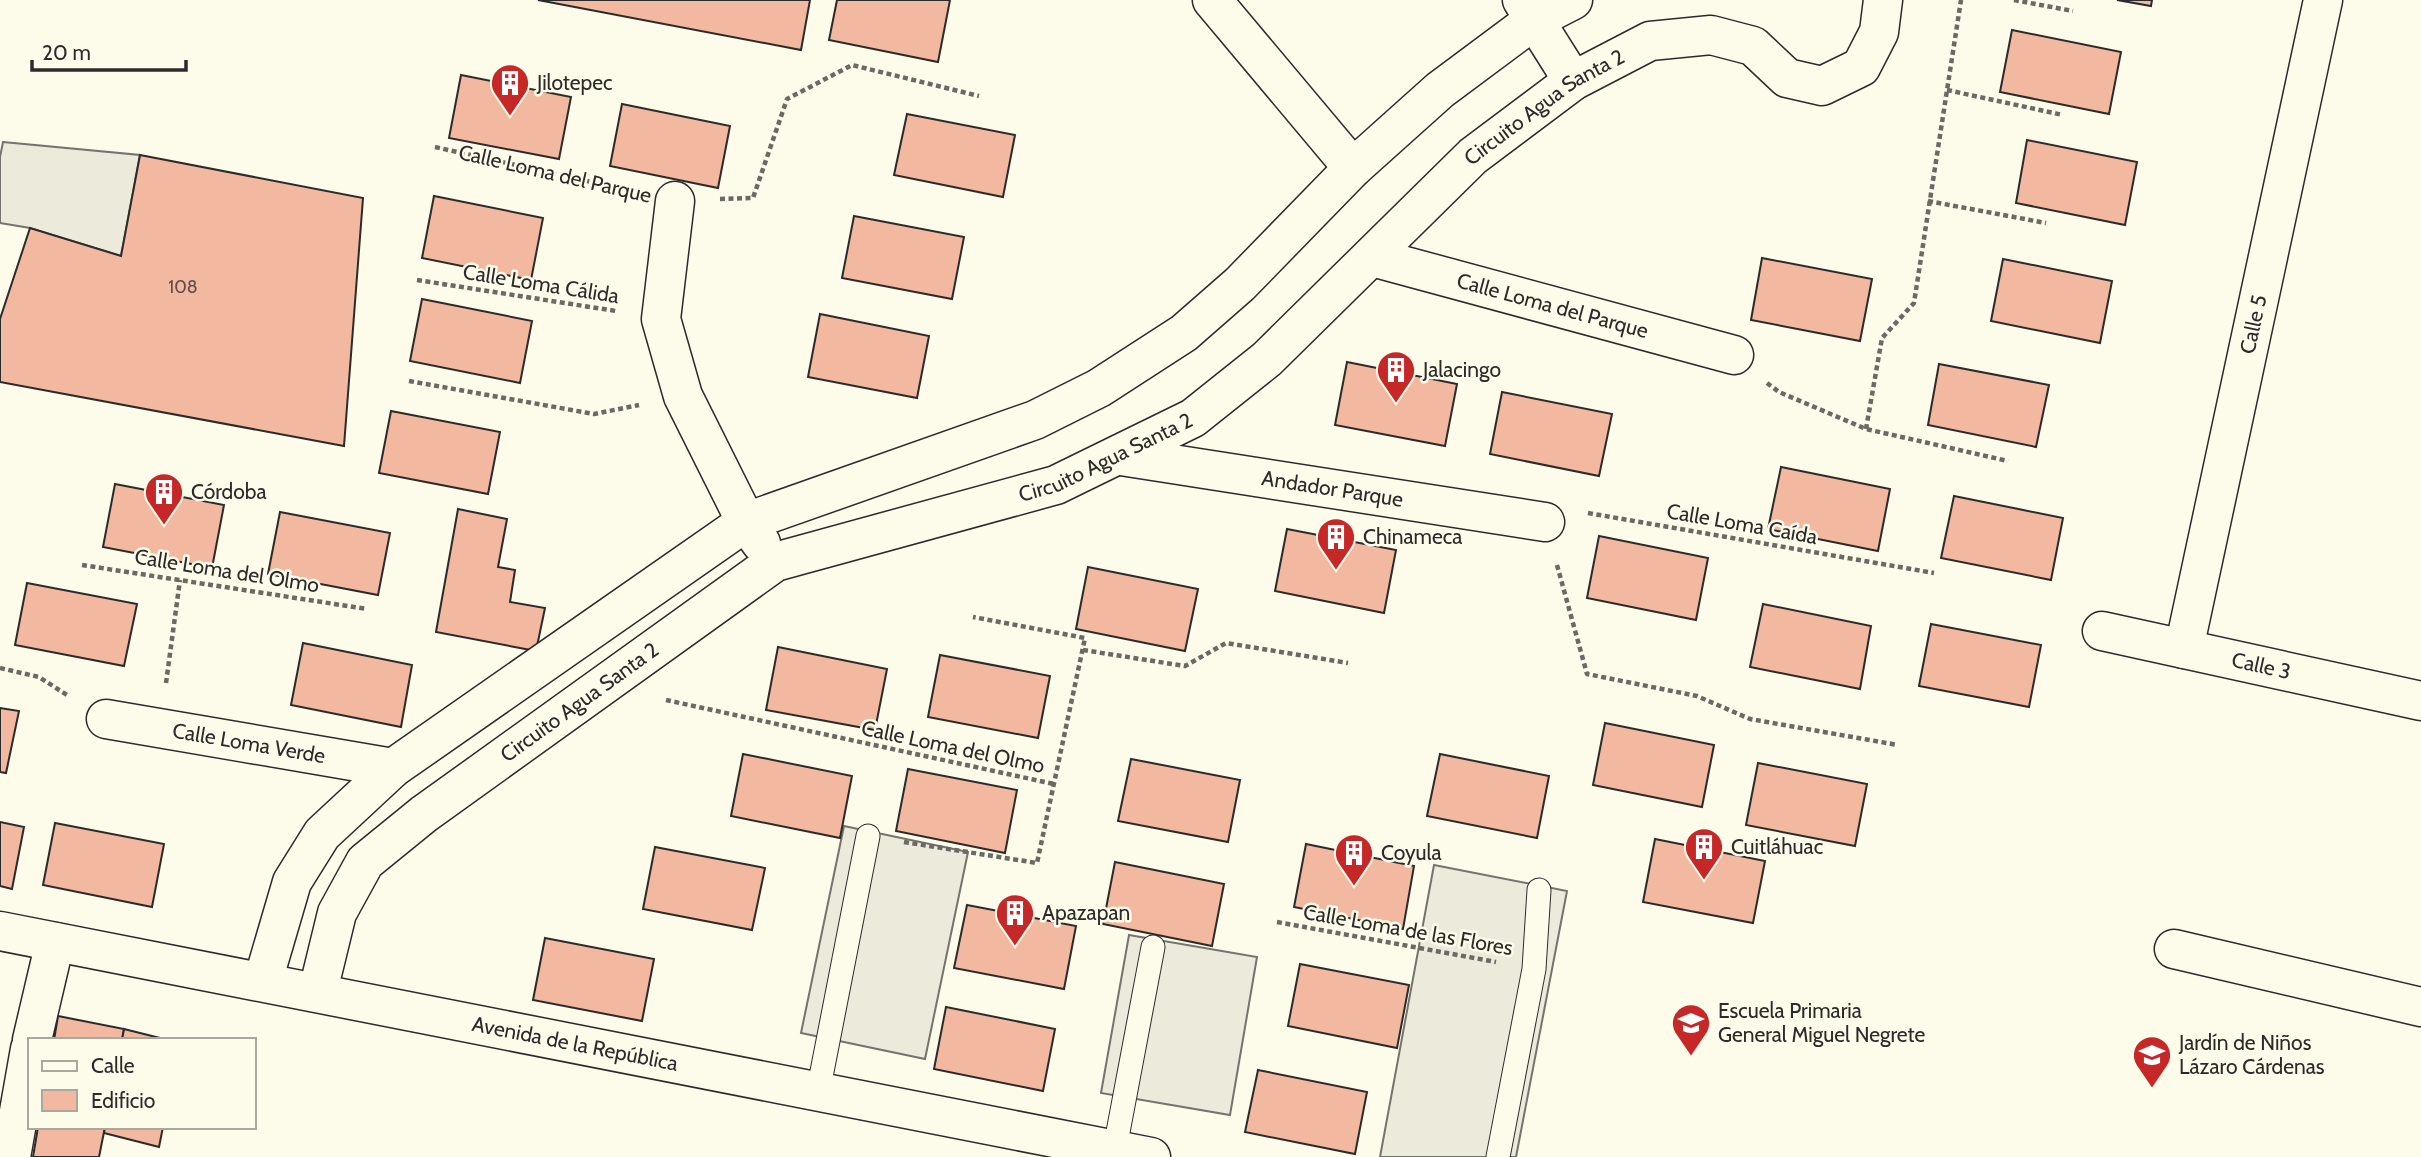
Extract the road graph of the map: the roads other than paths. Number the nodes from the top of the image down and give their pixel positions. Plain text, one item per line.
1 (1212, 0) edge
2 (1573, 0) edge
3 (1883, 0) edge
4 (2323, 0) edge
5 (1528, 10) edge
6 (1573, 81) junction
7 (1353, 168) junction
8 (675, 201) road end
9 (1372, 257) junction
10 (1734, 355) road end
11 (1121, 456) junction
12 (746, 522) junction
13 (1545, 522) road end
14 (775, 562) junction
15 (2102, 631) dead end
16 (2184, 649) junction
17 (2421, 701) edge
18 (106, 719) road end
19 (393, 768) junction
20 (869, 836) road end
21 (1539, 890) dead end
22 (0, 931) edge
23 (55, 942) junction
24 (1153, 947) dead end
25 (2174, 949) dead end
26 (263, 981) junction
27 (318, 991) junction
28 (2421, 1007) edge
29 (32, 1038) edge
30 (26, 1067) edge
31 (818, 1092) junction
32 (0, 1130) edge
33 (1133, 1152) edge
34 (11, 1157) edge
35 (1498, 1157) edge

1 - 7 street
2 - 5 street
3 - 6 street, Circuito Agua Santa 2
4 - 16 street, Calle 5
5 - 6 street
5 - 7 street
6 - 9 street, Circuito Agua Santa 2
7 - 12 street
8 - 12 street
9 - 10 street, Calle Loma del Parque
9 - 11 street, Circuito Agua Santa 2
11 - 13 street, Andador Parque
11 - 14 street, Circuito Agua Santa 2
12 - 14 street
12 - 19 street
14 - 27 street, Circuito Agua Santa 2
15 - 16 street, Calle 3
16 - 17 street, Calle 3
18 - 19 street, Calle Loma Verde
19 - 26 street
20 - 31 lane
21 - 35 lane
22 - 23 street, Avenida de la República
23 - 26 street, Avenida de la República
23 - 29 street
24 - 33 lane
25 - 28 street
26 - 27 street, Avenida de la República
27 - 31 street, Avenida de la República
30 - 32 street
30 - 34 street
31 - 33 street, Avenida de la República

